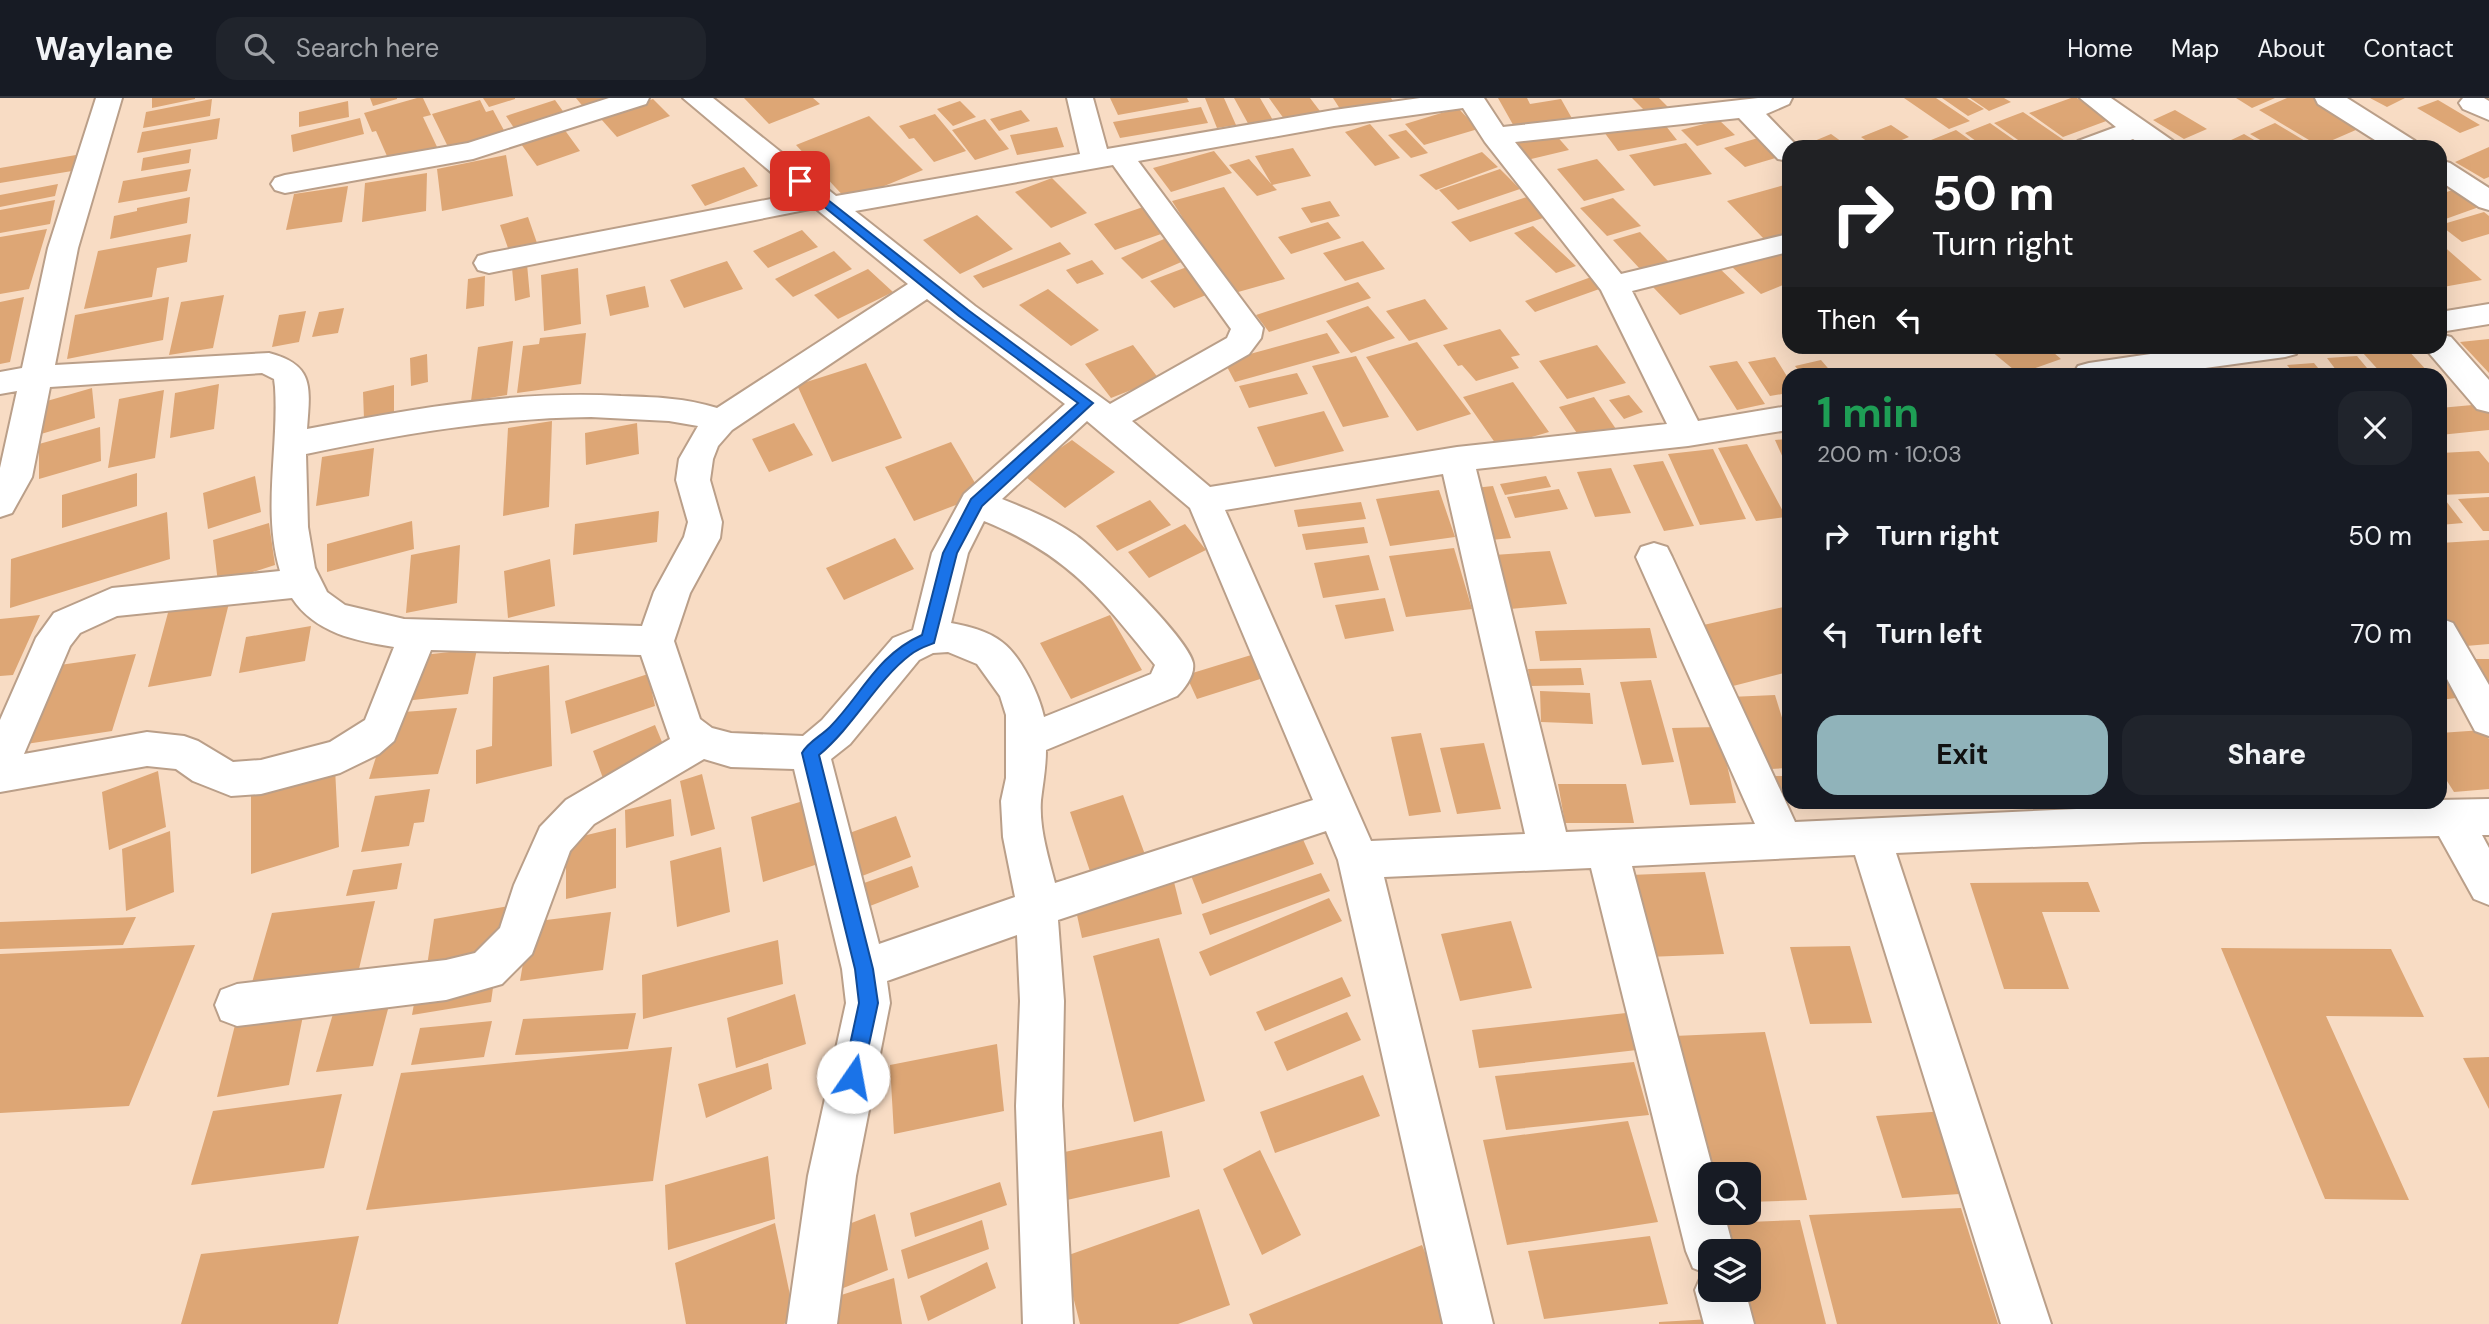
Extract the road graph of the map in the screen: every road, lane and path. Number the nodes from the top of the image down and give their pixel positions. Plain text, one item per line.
1 (109, 98) edge
2 (636, 98) edge
3 (696, 98) edge
4 (1080, 98) edge
5 (2093, 98) edge
6 (2329, 98) edge
7 (1470, 99) edge
8 (1776, 99) edge
9 (1328, 108) edge
10 (1746, 110) junction
11 (2137, 128) junction
12 (1495, 136) junction
13 (2106, 140) edge
14 (2153, 140) edge
15 (2394, 140) edge
16 (1782, 147) edge
17 (1109, 159) junction
18 (2447, 174) edge
19 (285, 184) dead end
20 (2489, 201) edge
21 (826, 202) junction
22 (1782, 244) edge
23 (489, 263) dead end
24 (929, 284) junction
25 (1614, 286) junction
26 (2489, 314) edge
27 (2447, 321) edge
28 (2447, 353) edge
29 (2261, 354) edge
30 (2224, 366) edge
31 (2190, 368) edge
32 (18, 380) edge
33 (2489, 401) edge
34 (1097, 411) junction
35 (1782, 419) edge
36 (720, 422) junction
37 (1688, 434) junction
38 (289, 445) junction
39 (1457, 458) junction
40 (1204, 501) junction
41 (976, 503) junction
42 (0, 504) edge
43 (1654, 556) dead end
44 (303, 583) junction
45 (418, 635) junction
46 (929, 639) junction
47 (655, 641) junction
48 (2447, 646) edge
49 (2489, 720) edge
50 (700, 741) junction
51 (1026, 741) junction
52 (810, 753) junction
53 (0, 765) edge
54 (0, 775) edge
55 (1337, 810) junction
56 (2137, 813) edge
57 (2470, 817) edge
58 (1870, 837) junction
59 (1783, 841) junction
60 (1608, 849) junction
61 (1550, 852) junction
62 (1359, 860) junction
63 (2489, 886) edge
64 (1037, 908) junction
65 (864, 969) junction
66 (237, 1005) dead end
67 (1707, 1239) edge
68 (1723, 1302) edge
69 (812, 1324) edge
70 (1048, 1324) edge
71 (1468, 1324) edge
72 (1729, 1324) edge
73 (2026, 1324) edge

1 - 32 street
2 - 19 street
3 - 21 street
4 - 17 street
5 - 11 street
6 - 15 street
7 - 9 street
7 - 12 street
8 - 10 street
9 - 17 street
10 - 12 street
10 - 16 street
11 - 13 street
11 - 14 street
12 - 25 street
17 - 21 street
17 - 34 street
18 - 20 street
21 - 23 street
21 - 24 street
22 - 25 street
24 - 34 street
24 - 36 street
25 - 37 street
26 - 27 street
28 - 33 street
29 - 30 street
30 - 31 street
32 - 38 street
32 - 42 street
34 - 40 street
34 - 41 street
35 - 37 street
36 - 38 street
36 - 47 street
37 - 39 street
38 - 44 street
39 - 40 street
39 - 61 street
40 - 55 street
41 - 46 street
41 - 51 street
43 - 59 street
44 - 45 street
44 - 53 street
45 - 47 street
45 - 54 street
46 - 51 street
46 - 52 street
47 - 50 street
48 - 49 street
50 - 52 street
50 - 66 street
51 - 64 street
52 - 65 street
55 - 62 street
55 - 64 street
56 - 57 street
56 - 58 street
57 - 63 street
58 - 59 street
58 - 73 street
59 - 60 street
60 - 61 street
60 - 67 street
61 - 62 street
62 - 71 street
64 - 65 street
64 - 70 street
65 - 69 street
68 - 72 street

